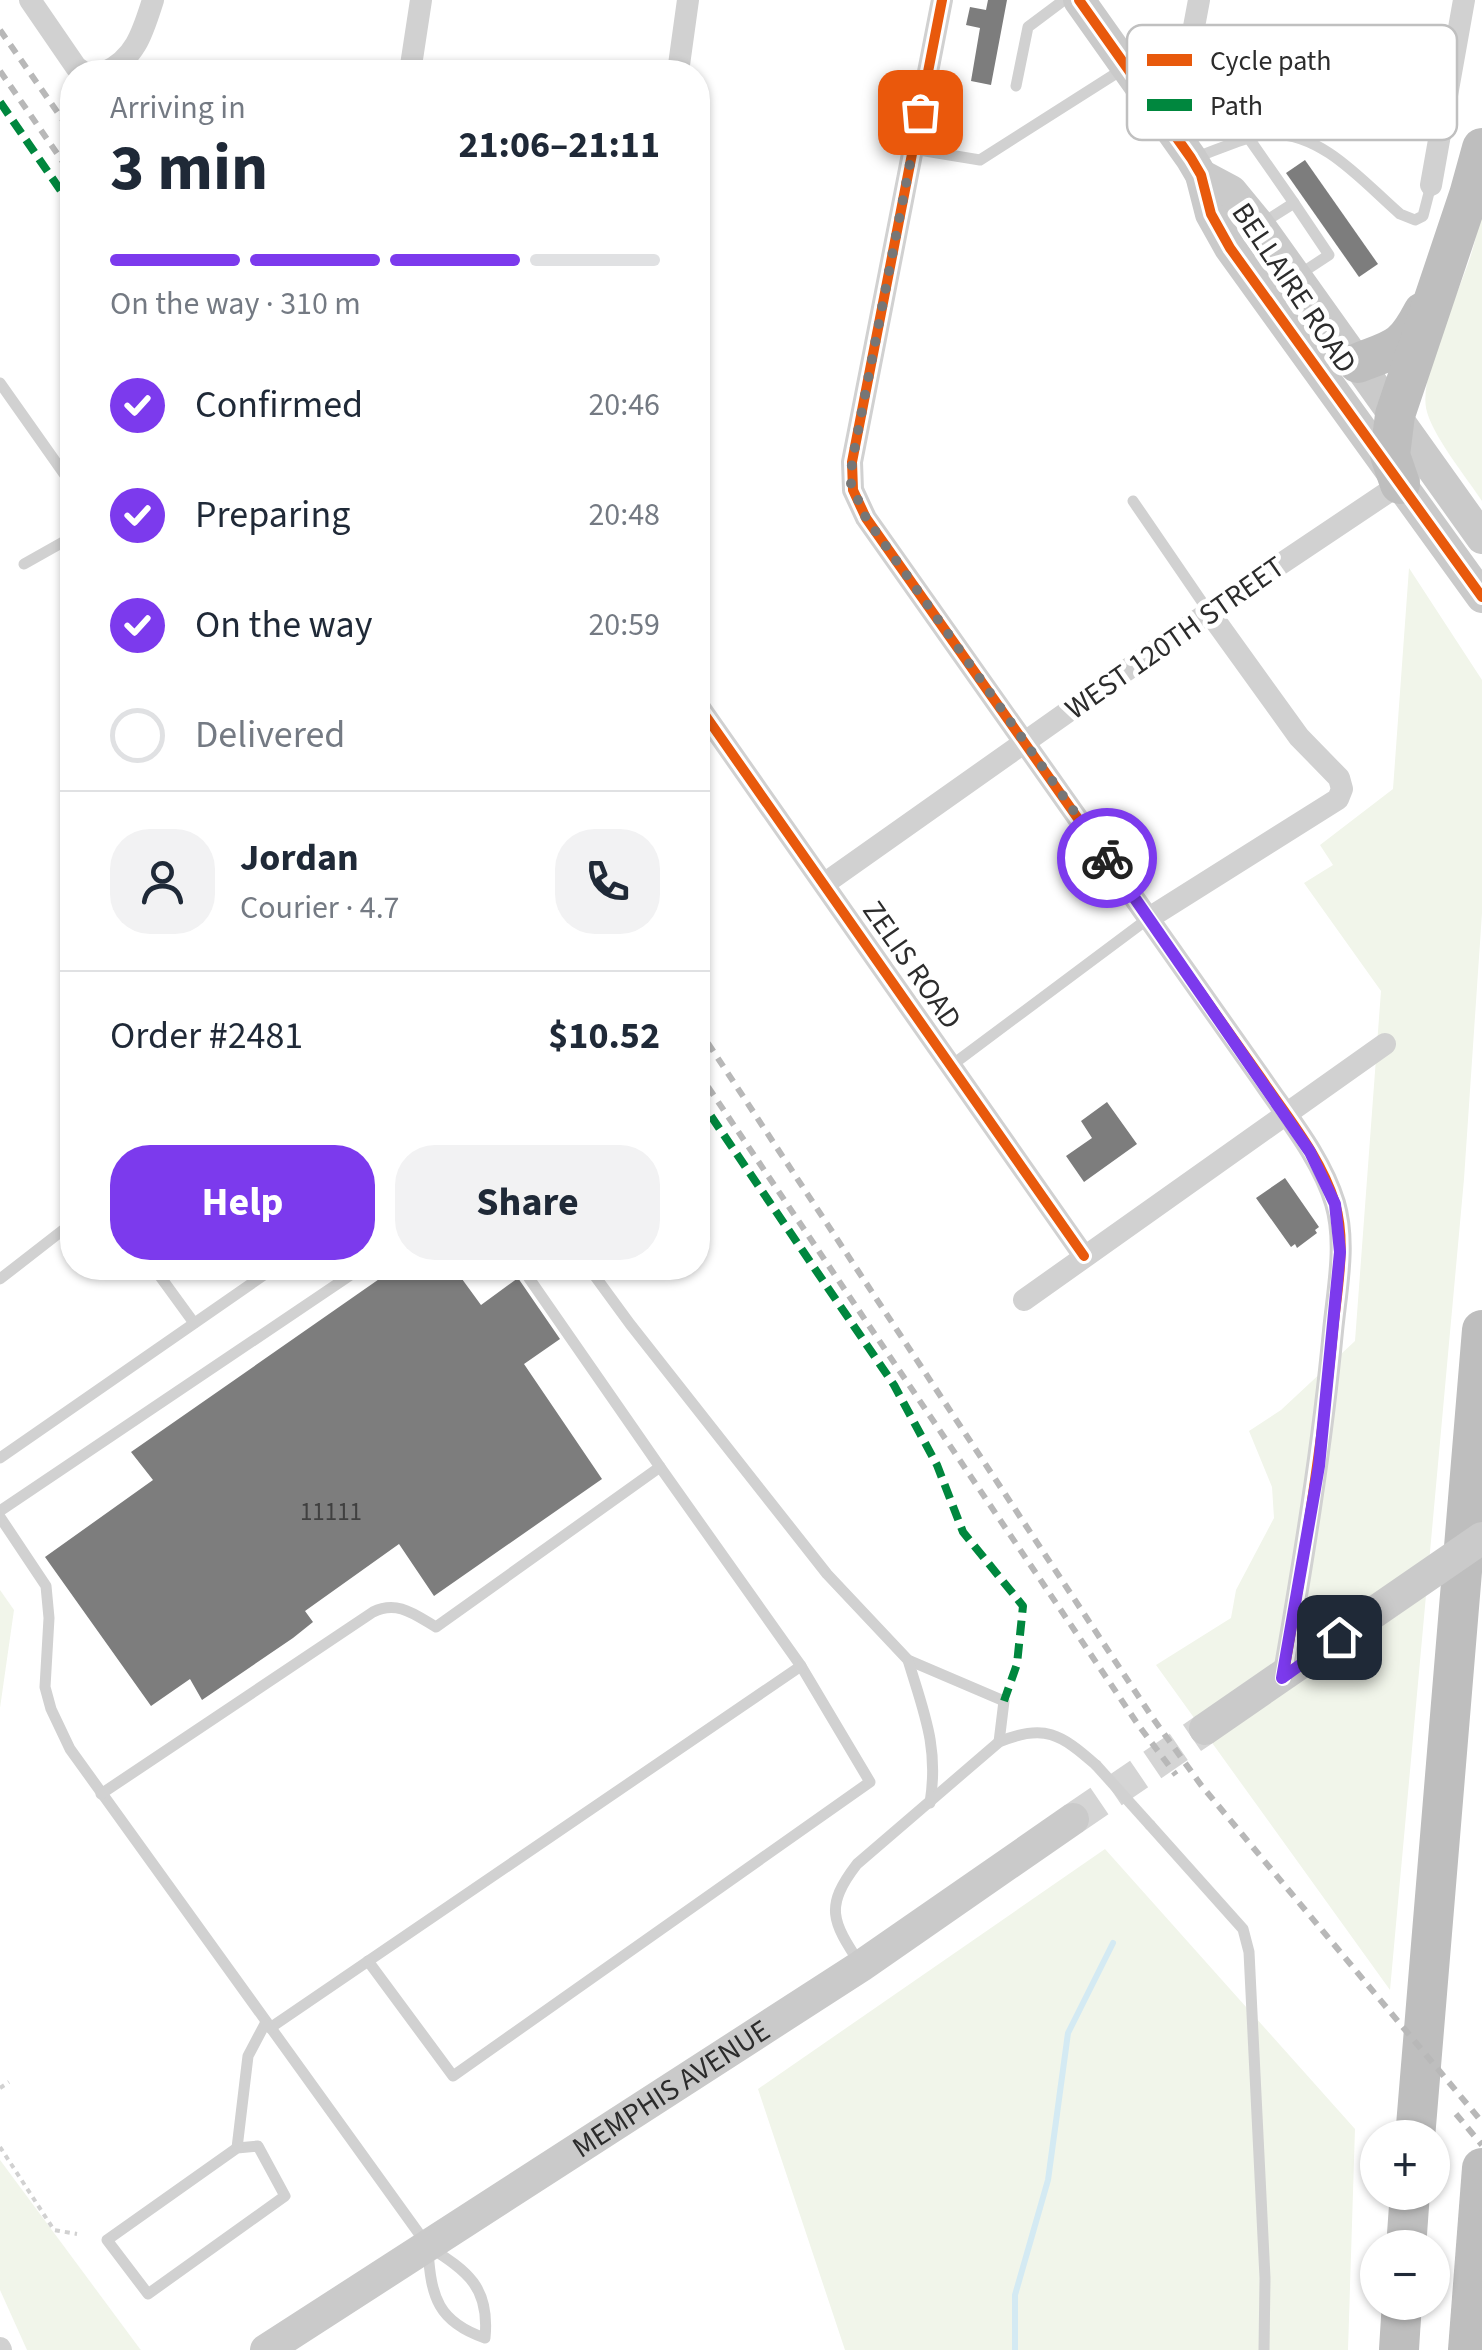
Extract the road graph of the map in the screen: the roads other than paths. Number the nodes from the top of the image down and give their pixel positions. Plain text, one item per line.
1 (153, 0) edge
2 (420, 0) edge
3 (688, 0) edge
4 (942, 0) edge
5 (1064, 0) edge
6 (1079, 0) edge
7 (1198, 0) edge
8 (1464, 0) edge
9 (36, 2) edge
10 (1196, 25) edge
11 (1457, 39) edge
12 (71, 60) edge
13 (126, 60) edge
14 (412, 60) edge
15 (680, 60) edge
16 (1127, 67) joint
17 (1016, 86) dead end
18 (1177, 140) edge
19 (1189, 140) edge
20 (1250, 140) joint
21 (1305, 140) edge
22 (1439, 140) edge
23 (1482, 148) edge
24 (912, 149) junction
25 (1188, 156) junction
26 (1431, 185) joint
27 (1294, 203) junction
28 (1258, 225) junction
29 (1443, 274) junction
30 (1296, 276) junction
31 (1358, 364) junction
32 (0, 383) edge
33 (1395, 415) junction
34 (60, 467) edge
35 (1415, 475) junction
36 (1134, 501) dead end
37 (1482, 538) edge
38 (60, 544) edge
39 (24, 564) dead end
40 (1482, 597) edge
41 (1210, 612) junction
42 (710, 722) edge
43 (1026, 744) junction
44 (824, 884) junction
45 (1149, 918) junction
46 (1385, 1044) dead end
47 (952, 1065) junction
48 (1286, 1115) junction
49 (60, 1232) edge
50 (1084, 1256) junction
51 (0, 1280) edge
52 (163, 1280) edge
53 (257, 1280) edge
54 (344, 1280) edge
55 (530, 1280) edge
56 (598, 1280) edge
57 (1024, 1300) dead end
58 (194, 1323) junction
59 (1482, 1330) edge
60 (0, 1458) edge
61 (660, 1467) junction
62 (0, 1514) edge
63 (1482, 1538) edge
64 (908, 1660) junction
65 (801, 1666) junction
66 (1282, 1678) junction
67 (1205, 1729) tunnel mouth
68 (999, 1742) junction
69 (101, 1794) junction
70 (930, 1804) junction
71 (1073, 1819) tunnel mouth
72 (368, 1961) junction
73 (861, 1966) junction
74 (268, 2025) junction
75 (1416, 2120) edge
76 (237, 2148) junction
77 (1482, 2168) edge
78 (428, 2246) junction
79 (1401, 2320) edge
80 (286, 2344) edge
81 (488, 2344) edge
82 (1264, 2350) edge
83 (1400, 2350) edge
84 (1468, 2350) edge

1 - 13 street
2 - 14 street
3 - 15 street
4 - 24 street
5 - 17 lane
6 - 16 main road, BELLAIRE ROAD
7 - 10 street
8 - 11 street
9 - 12 street
16 - 24 lane
18 - 25 main road, BELLAIRE ROAD
19 - 25 street
20 - 25 lane
20 - 27 lane
21 - 26 lane
22 - 26 street
23 - 29 highway
24 - 43 street
25 - 28 main road, BELLAIRE ROAD
25 - 35 main road, BELLAIRE ROAD
27 - 28 lane
27 - 30 lane
28 - 30 main road, BELLAIRE ROAD
29 - 31 highway
29 - 33 highway
30 - 31 main road, BELLAIRE ROAD
31 - 33 main road, BELLAIRE ROAD
32 - 34 lane
33 - 35 highway
35 - 37 main road, BELLAIRE ROAD
35 - 40 main road, BELLAIRE ROAD
35 - 41 street, WEST 120TH STREET
36 - 41 lane
38 - 39 lane
41 - 43 street, WEST 120TH STREET
41 - 45 street
42 - 44 street, ZELIS ROAD
43 - 44 street, WEST 120TH STREET
43 - 45 street
44 - 47 street, ZELIS ROAD
45 - 47 lane
45 - 48 street
46 - 48 street
47 - 50 street, ZELIS ROAD
48 - 50 street
48 - 66 street
49 - 51 lane
50 - 57 street
52 - 58 lane
53 - 58 lane
54 - 62 lane
55 - 61 lane
56 - 64 lane
58 - 60 lane
59 - 75 highway
61 - 65 lane
61 - 69 lane
62 - 69 lane
63 - 66 main road, bridge
64 - 68 lane
64 - 70 lane
65 - 72 lane
65 - 72 lane
66 - 67 main road
68 - 70 lane
68 - 82 lane, bridge
69 - 74 lane
70 - 73 lane
71 - 73 main road, MEMPHIS AVENUE
72 - 74 lane
73 - 78 main road, MEMPHIS AVENUE
74 - 76 lane
74 - 78 lane
76 - 76 lane
77 - 84 highway
78 - 80 main road, MEMPHIS AVENUE
78 - 81 lane
78 - 81 lane
79 - 83 highway

